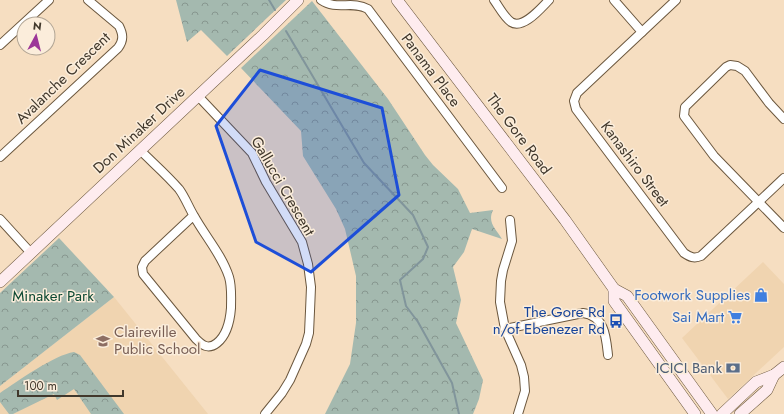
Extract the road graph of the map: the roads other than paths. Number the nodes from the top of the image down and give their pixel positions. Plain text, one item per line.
1 (49, 0) edge
2 (88, 0) edge
3 (321, 0) edge
4 (398, 0) edge
5 (494, 0) edge
6 (549, 0) edge
7 (614, 0) edge
8 (676, 0) edge
9 (297, 1) edge
10 (642, 32) junction
11 (0, 45) edge
12 (198, 96) junction
13 (784, 118) edge
14 (140, 150) junction
15 (0, 157) edge
16 (784, 178) edge
17 (502, 188) dead end
18 (759, 202) junction
19 (193, 216) junction
20 (0, 220) edge
21 (510, 220) dead end
22 (784, 228) edge
23 (31, 253) junction
24 (0, 282) edge
25 (614, 289) junction
26 (505, 330) junction
27 (608, 355) dead end
28 (784, 367) edge
29 (774, 375) junction
30 (265, 414) edge
31 (518, 414) edge
32 (695, 414) edge
33 (712, 414) edge
34 (722, 414) edge
35 (740, 414) edge

1 - 11 street
2 - 15 street, Avalanche Crescent
3 - 17 street, Panama Place
4 - 25 main road, The Gore Road
5 - 6 street
7 - 10 street
8 - 10 street, Kanashiro Street
9 - 12 main road, Don Minaker Drive
10 - 18 street, Kanashiro Street
12 - 14 main road, Don Minaker Drive
12 - 30 street, Gallucci Crescent
13 - 18 street
14 - 19 street
14 - 23 main road, Don Minaker Drive
16 - 18 street, Kanashiro Street
18 - 22 street
19 - 19 street
20 - 23 street
21 - 26 street
23 - 24 main road, Don Minaker Drive
25 - 32 main road, The Gore Road
25 - 33 main road, The Gore Road
26 - 27 street
26 - 31 street
28 - 29 main road
29 - 34 main road
29 - 35 main road

